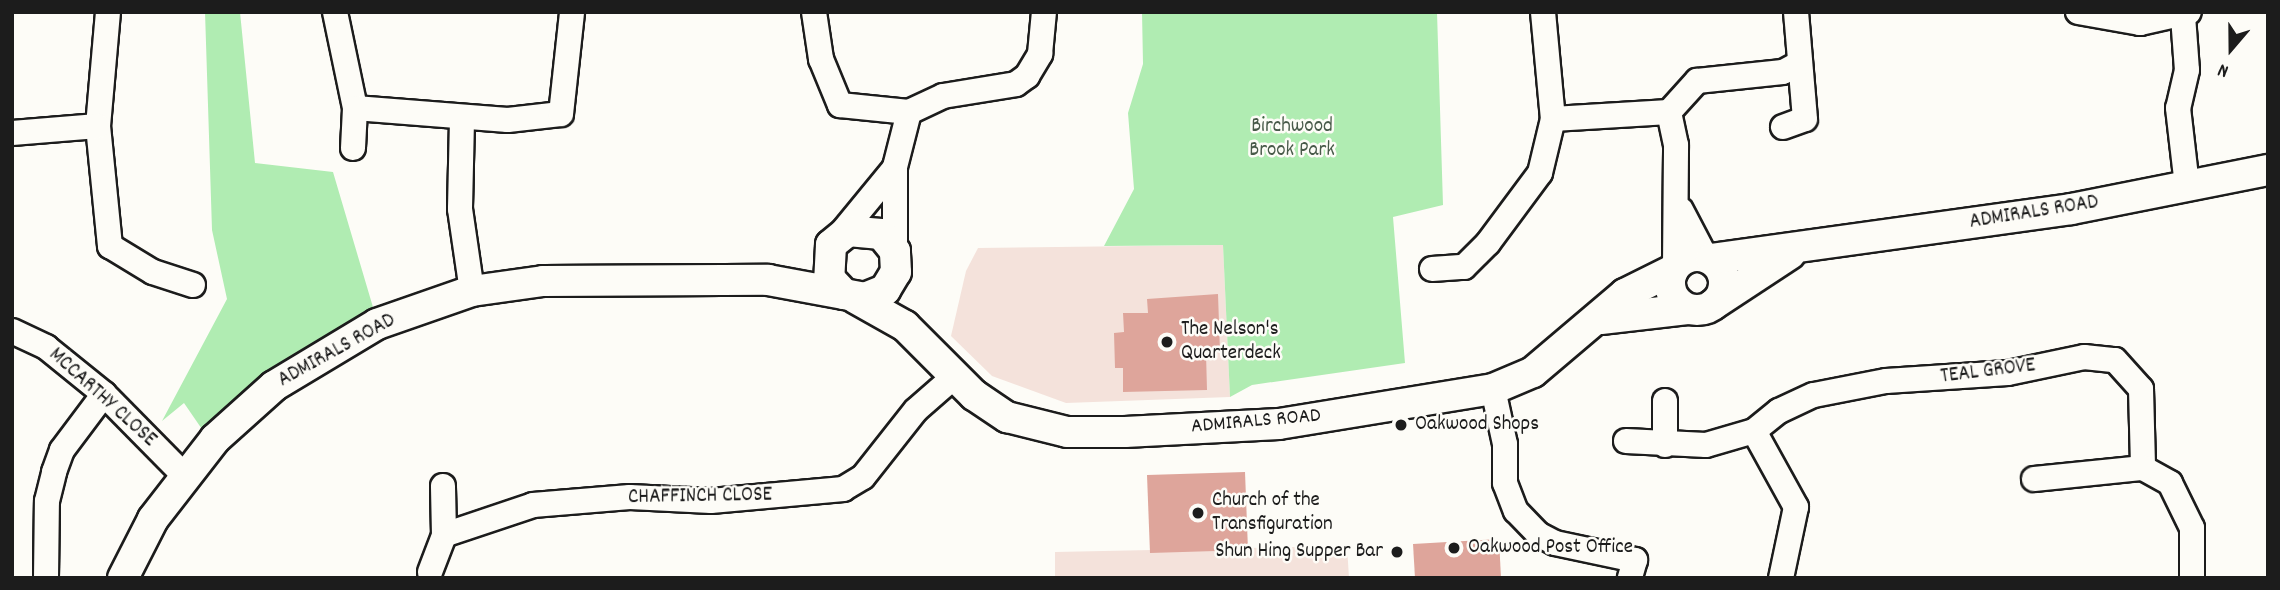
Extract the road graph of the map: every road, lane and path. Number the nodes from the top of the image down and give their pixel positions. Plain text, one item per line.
1 (108, 12) edge
2 (335, 12) edge
3 (572, 12) edge
4 (814, 12) edge
5 (1044, 12) edge
6 (1543, 12) edge
7 (1796, 12) edge
8 (2078, 12) edge
9 (2186, 14) edge
10 (1800, 63) junction
11 (355, 108) junction
12 (909, 112) junction
13 (1669, 113) junction
14 (1553, 119) junction
15 (462, 120) junction
16 (98, 126) junction
17 (1783, 127) dead end
18 (12, 133) edge
19 (353, 148) dead end
20 (895, 167) junction
21 (2268, 170) edge
22 (2187, 186) junction
23 (1677, 203) junction
24 (835, 241) junction
25 (1799, 248) junction
26 (896, 256) junction
27 (1708, 257) junction
28 (1674, 268) junction
29 (1432, 269) dead end
30 (768, 280) junction
31 (193, 285) dead end
32 (472, 291) junction
33 (849, 296) junction
34 (1701, 306) junction
35 (1594, 321) junction
36 (12, 331) edge
37 (925, 342) junction
38 (955, 376) junction
39 (1493, 389) junction
40 (104, 394) junction
41 (1665, 401) dead end
42 (1754, 431) junction
43 (1626, 441) dead end
44 (1665, 445) junction
45 (2143, 468) junction
46 (184, 475) junction
47 (2034, 479) dead end
48 (443, 486) dead end
49 (444, 535) junction
50 (1637, 567) edge
51 (428, 576) edge
52 (46, 578) edge
53 (123, 578) edge
54 (1782, 578) edge
55 (2192, 578) edge

1 - 16 street
2 - 11 street
3 - 15 street
4 - 12 street
5 - 12 street
6 - 14 street
7 - 10 street
8 - 9 street
9 - 22 street
10 - 13 street
10 - 17 street
11 - 15 street
11 - 19 street
12 - 20 street
13 - 14 street
13 - 23 street
14 - 29 street
15 - 32 street
16 - 18 street
16 - 31 street
20 - 24 street
20 - 26 street
21 - 22 street, ADMIRALS ROAD
22 - 25 street, ADMIRALS ROAD
23 - 27 street
23 - 28 street
24 - 26 street
24 - 30 street, ADMIRALS ROAD
24 - 33 street
25 - 27 street, ADMIRALS ROAD
25 - 34 street, ADMIRALS ROAD
26 - 33 street
26 - 37 street, ADMIRALS ROAD
27 - 28 street
27 - 34 street
28 - 34 street
28 - 35 street, ADMIRALS ROAD
30 - 32 street, ADMIRALS ROAD
30 - 33 street, ADMIRALS ROAD
32 - 46 street, ADMIRALS ROAD
33 - 37 street, ADMIRALS ROAD
34 - 35 street, ADMIRALS ROAD
35 - 39 street, ADMIRALS ROAD
36 - 40 street, MCCARTHY CLOSE
37 - 38 street, ADMIRALS ROAD
38 - 39 street, ADMIRALS ROAD
38 - 49 street, CHAFFINCH CLOSE
39 - 50 street
40 - 46 street, MCCARTHY CLOSE
40 - 52 street
41 - 44 street
42 - 44 street, TEAL GROVE
42 - 45 street, TEAL GROVE
42 - 54 street
43 - 44 street, TEAL GROVE
45 - 47 street
45 - 55 street
46 - 53 street, ADMIRALS ROAD
48 - 49 street
49 - 51 street

